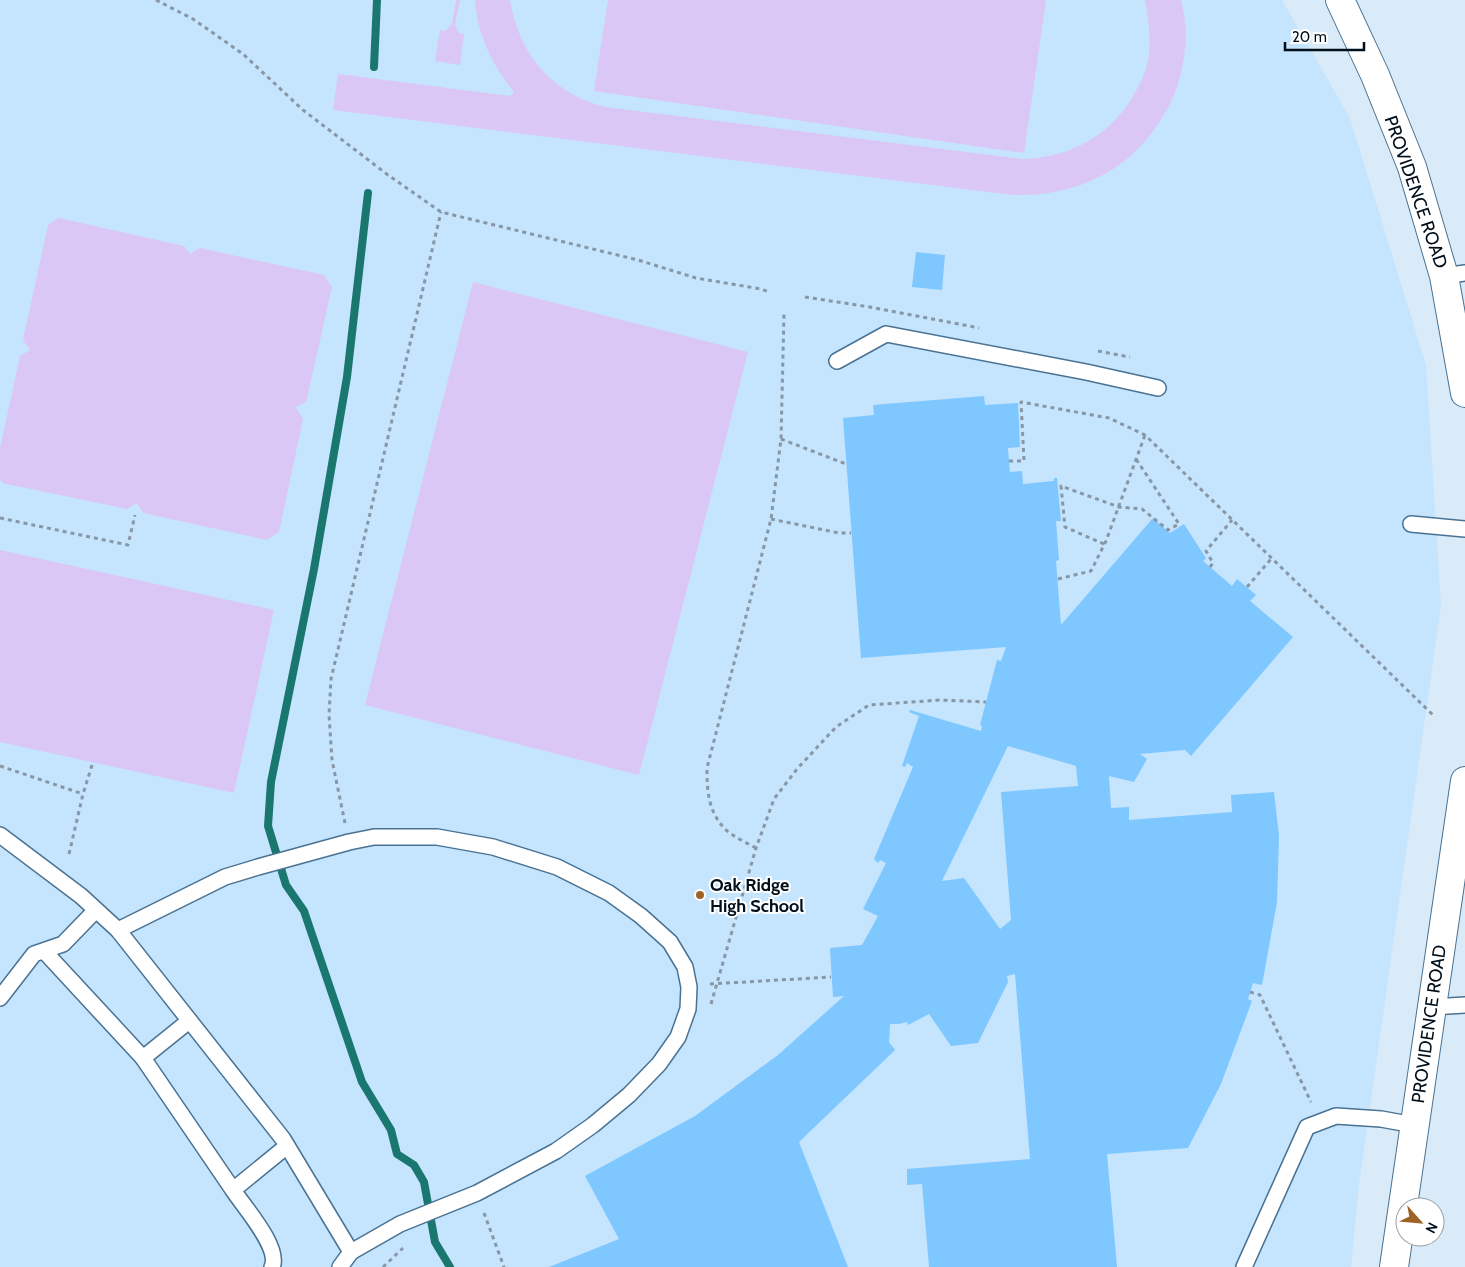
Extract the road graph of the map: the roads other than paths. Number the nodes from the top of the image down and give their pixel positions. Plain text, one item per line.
1 (1340, 0) edge
2 (1455, 274) edge
3 (836, 361) dead end
4 (1158, 388) dead end
5 (1465, 393) edge
6 (1411, 524) dead end
7 (1465, 529) edge
8 (1465, 781) edge
9 (0, 835) edge
10 (95, 911) junction
11 (118, 930) junction
12 (44, 951) junction
13 (0, 998) edge
14 (1465, 1005) edge
15 (1432, 1007) junction
16 (189, 1021) junction
17 (144, 1058) junction
18 (1414, 1125) junction
19 (287, 1146) junction
20 (233, 1190) junction
21 (351, 1252) junction
22 (274, 1264) edge
23 (340, 1267) edge
24 (1244, 1267) edge
25 (1394, 1267) edge

1 - 2 street, PROVIDENCE ROAD
2 - 5 street, PROVIDENCE ROAD
3 - 4 lane
6 - 7 lane
8 - 15 street, PROVIDENCE ROAD
9 - 10 lane
10 - 11 lane
10 - 12 lane
11 - 16 lane
11 - 21 lane
12 - 13 lane
12 - 17 lane
14 - 15 lane
15 - 18 street, PROVIDENCE ROAD
16 - 17 lane
16 - 19 lane
17 - 20 lane
18 - 24 lane
18 - 25 street, PROVIDENCE ROAD
19 - 20 lane
19 - 21 lane
20 - 22 lane
21 - 23 lane

